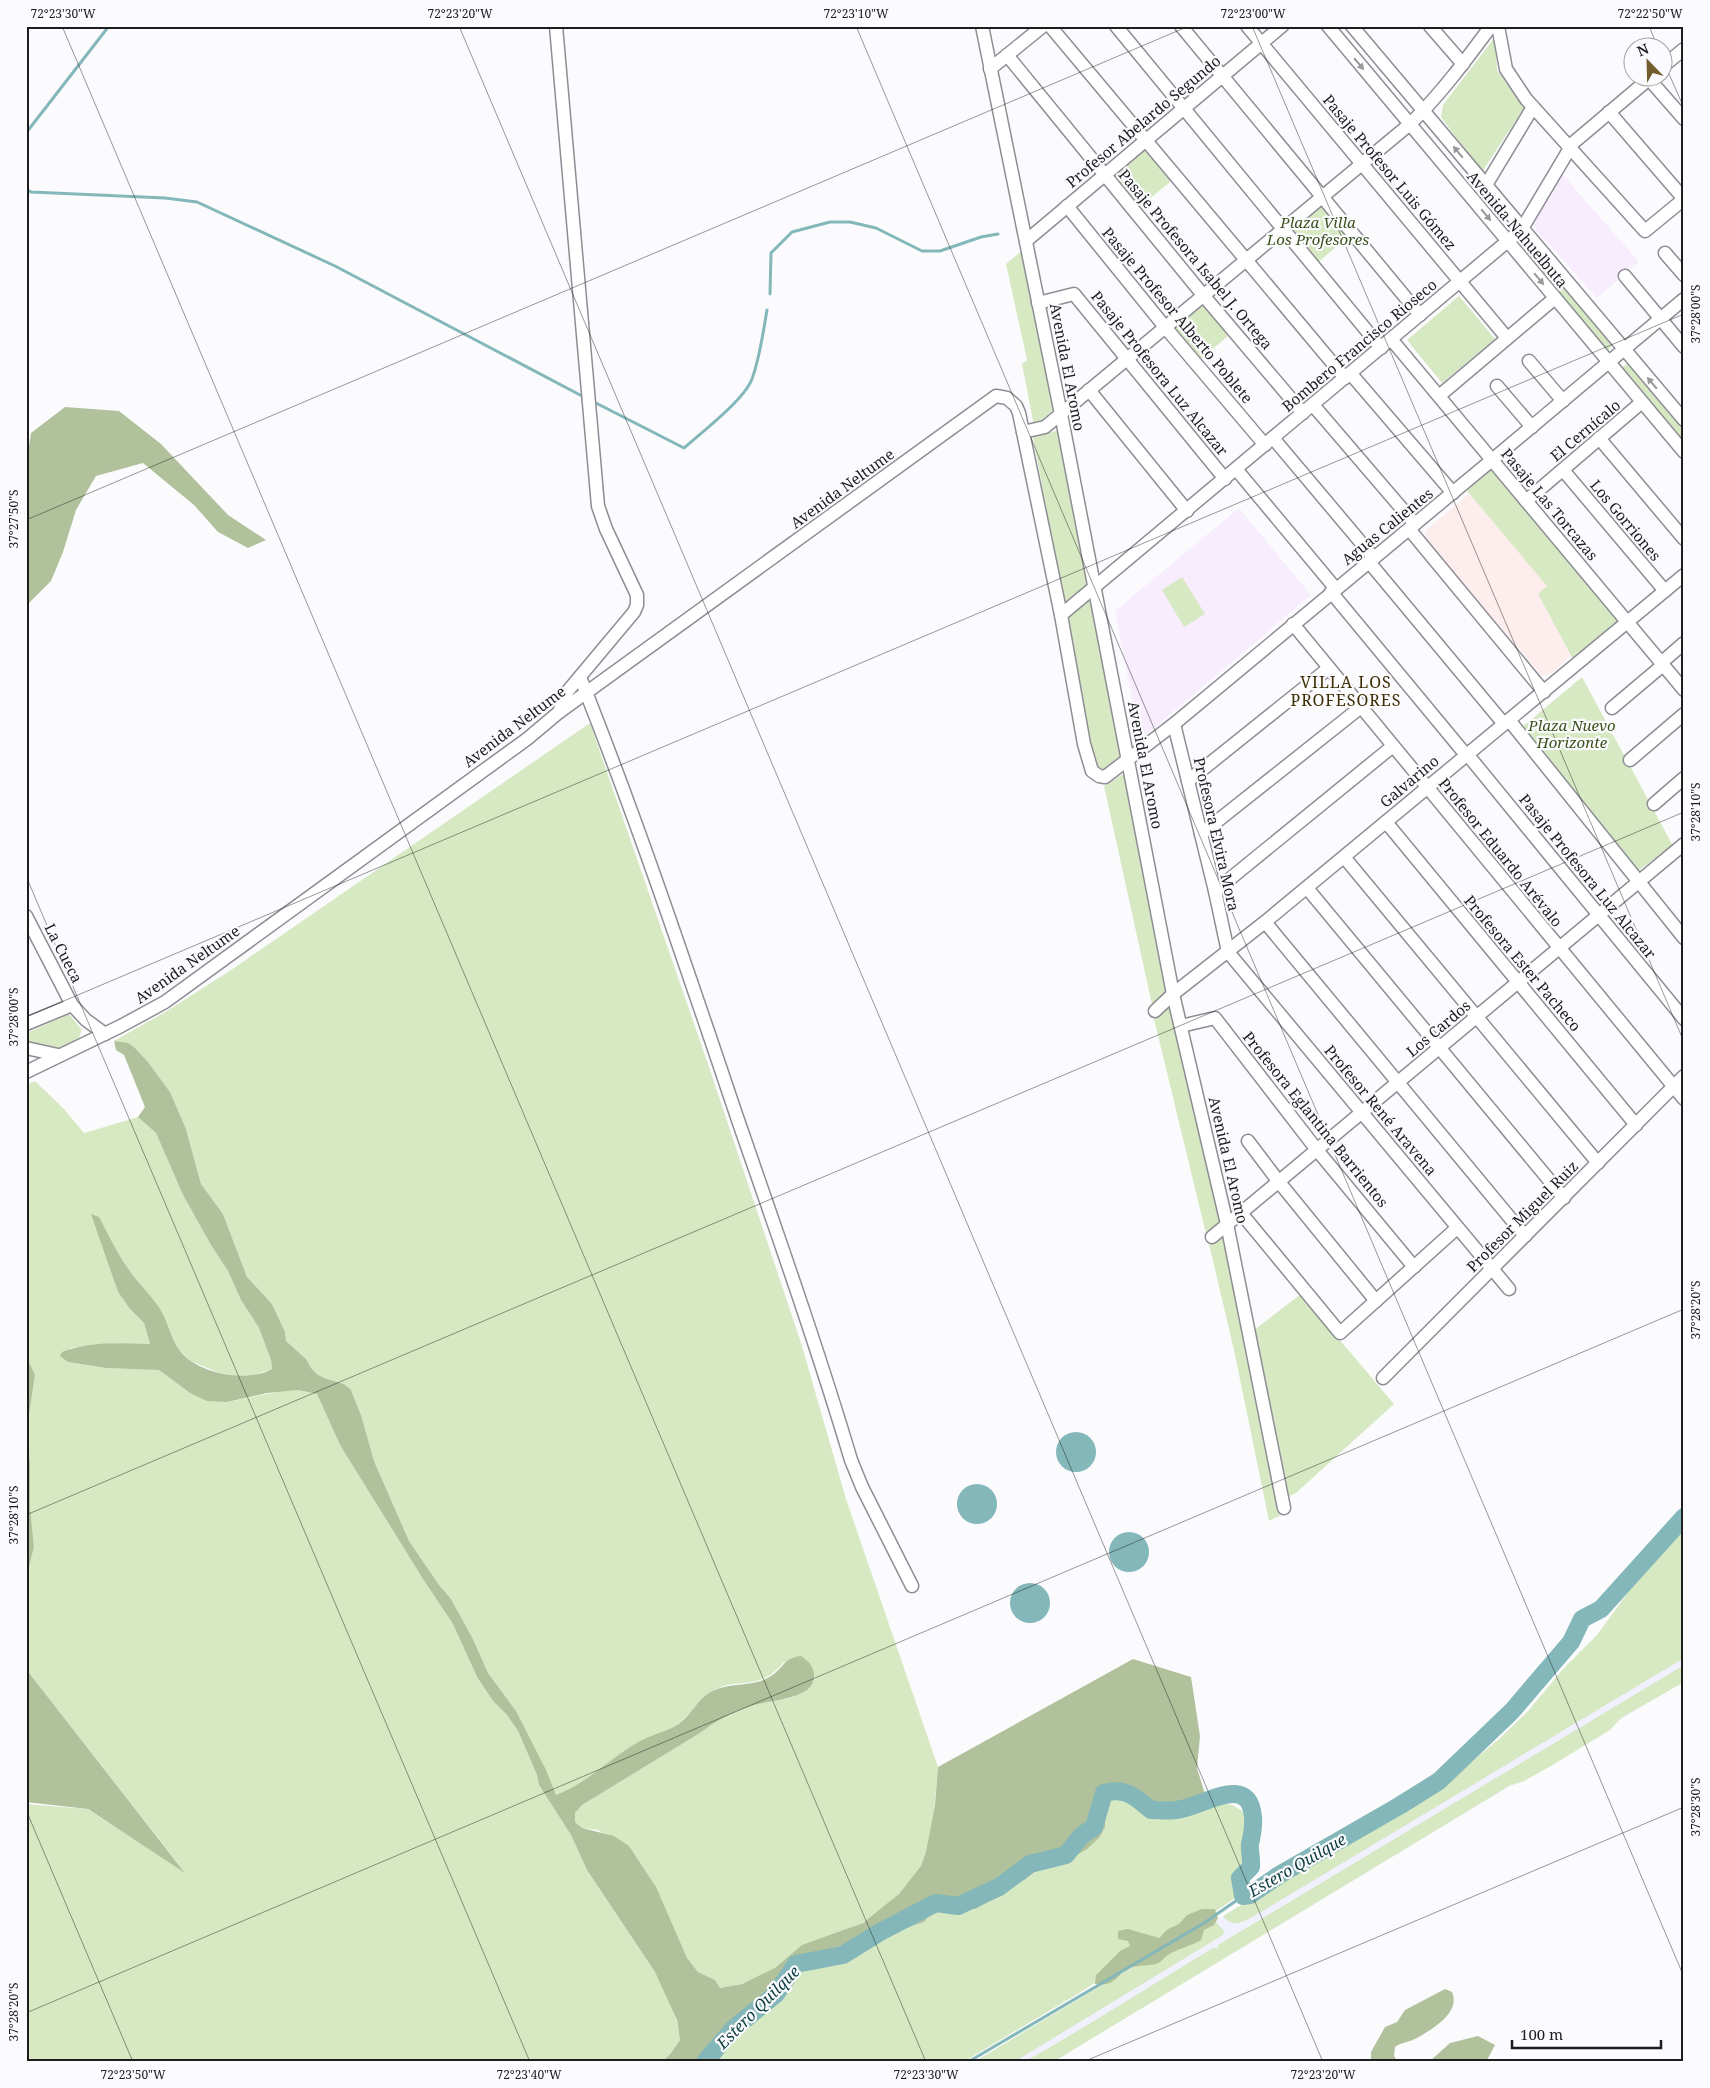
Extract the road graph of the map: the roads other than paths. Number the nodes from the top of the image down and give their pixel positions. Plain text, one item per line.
1 (556, 26) edge
2 (982, 26) edge
3 (1043, 26) edge
4 (1050, 26) edge
5 (1116, 26) edge
6 (1180, 26) edge
7 (1247, 26) edge
8 (1282, 26) edge
9 (1328, 26) edge
10 (1352, 26) edge
11 (1430, 26) edge
12 (1491, 26) edge
13 (1498, 26) edge
14 (1261, 43) junction
15 (1684, 49) edge
16 (1007, 55) junction
17 (1672, 59) edge
18 (1463, 64) junction
19 (990, 69) junction
20 (1222, 76) junction
21 (1637, 88) edge
22 (1658, 88) edge
23 (1533, 107) junction
24 (1184, 108) junction
25 (1423, 111) junction
26 (1609, 112) junction
27 (1684, 118) edge
28 (1410, 124) junction
29 (1145, 140) junction
30 (1571, 146) junction
31 (1362, 164) junction
32 (1105, 174) junction
33 (1486, 185) junction
34 (1322, 197) junction
35 (1684, 199) edge
36 (1067, 206) junction
37 (1283, 229) junction
38 (1522, 229) junction
39 (1026, 241) junction
40 (1508, 242) junction
41 (1665, 253) dead end
42 (1246, 260) junction
43 (1684, 275) edge
44 (1625, 276) dead end
45 (1460, 282) junction
46 (1204, 295) junction
47 (1555, 298) junction
48 (1684, 299) edge
49 (1038, 303) junction
50 (1420, 316) junction
51 (1660, 319) junction
52 (1165, 327) junction
53 (1507, 338) junction
54 (1391, 339) junction
55 (1684, 347) edge
56 (1381, 348) junction
57 (1624, 350) junction
58 (1127, 359) junction
59 (1530, 361) dead end
60 (1609, 363) junction
61 (1348, 376) junction
62 (1497, 386) dead end
63 (1089, 390) junction
64 (1438, 396) junction
65 (1563, 401) junction
66 (1642, 402) junction
67 (1308, 409) junction
68 (1061, 414) junction
69 (1684, 420) edge
70 (1532, 427) junction
71 (1023, 432) junction
72 (1599, 438) junction
73 (1269, 441) junction
74 (1684, 452) edge
75 (1492, 460) junction
76 (1236, 469) junction
77 (1563, 470) junction
78 (1225, 479) junction
79 (1453, 493) junction
80 (1526, 501) junction
81 (1187, 511) junction
82 (1412, 527) junction
83 (1684, 539) edge
84 (1372, 560) junction
85 (1684, 575) edge
86 (1094, 589) junction
87 (1334, 590) junction
88 (1665, 591) junction
89 (1062, 615) junction
90 (1628, 622) junction
91 (1293, 624) junction
92 (1684, 644) edge
93 (1662, 664) junction
94 (1329, 668) junction
95 (580, 677) junction
96 (1684, 690) edge
97 (1544, 692) junction
98 (586, 693) junction
99 (1361, 707) junction
100 (1612, 708) dead end
101 (558, 713) junction
102 (1684, 714) edge
103 (1507, 722) junction
104 (1174, 724) junction
105 (1393, 746) junction
106 (1466, 755) junction
107 (1128, 759) junction
108 (1630, 760) dead end
109 (1684, 778) edge
110 (1188, 781) junction
111 (1427, 787) junction
112 (1654, 804) dead end
113 (1386, 822) junction
114 (1201, 834) junction
115 (1684, 844) edge
116 (1344, 857) junction
117 (1638, 882) junction
118 (1307, 888) junction
119 (1215, 891) junction
120 (1598, 915) junction
121 (26, 916) edge
122 (1265, 922) junction
123 (1684, 938) edge
124 (1559, 948) junction
125 (1228, 952) junction
126 (1518, 982) junction
127 (1173, 994) junction
128 (72, 1005) junction
129 (1155, 1011) dead end
130 (1477, 1017) junction
131 (1684, 1019) edge
132 (26, 1024) edge
133 (1181, 1026) junction
134 (105, 1034) junction
135 (26, 1048) edge
136 (1440, 1048) junction
137 (58, 1056) junction
138 (26, 1072) edge
139 (1684, 1076) edge
140 (1398, 1082) junction
141 (1673, 1088) junction
142 (1684, 1099) edge
143 (1362, 1112) junction
144 (1636, 1125) junction
145 (1248, 1141) dead end
146 (1317, 1150) junction
147 (1598, 1163) junction
148 (1278, 1182) junction
149 (1564, 1198) junction
150 (1242, 1213) junction
151 (1227, 1224) junction
152 (1457, 1228) junction
153 (1525, 1236) junction
154 (1212, 1237) dead end
155 (1414, 1267) junction
156 (1491, 1270) junction
157 (1509, 1289) dead end
158 (1376, 1301) junction
159 (1383, 1378) dead end
160 (1284, 1508) dead end
161 (912, 1586) dead end

1 - 95 street
2 - 19 street, Avenida El Aromo
3 - 16 street
4 - 29 street
5 - 24 street
6 - 20 street
7 - 14 street, Pasaje Profesor Luis Gómez
8 - 14 street, Profesor Abelardo Segundo
9 -> 28 street, Avenida Nahuelbuta
10 - 25 street, Avenida Nahuelbuta
11 - 18 street
12 - 18 street
13 - 23 street
14 - 20 street, Profesor Abelardo Segundo
14 - 31 street, Pasaje Profesor Luis Gómez
15 - 17 street
16 - 19 street
16 - 32 street, Pasaje Profesora Isabel J. Ortega
18 - 25 street
19 - 39 street, Avenida El Aromo
20 - 24 street, Profesor Abelardo Segundo
20 - 34 street
21 - 26 street, Bombero Francisco Rioseco
22 - 27 street
23 - 30 street
23 - 33 street
24 - 29 street, Profesor Abelardo Segundo
24 - 37 street
25 - 28 street
33 -> 25 street, Avenida Nahuelbuta
26 - 30 street, Bombero Francisco Rioseco
26 - 35 street
28 - 31 street
28 -> 40 street, Avenida Nahuelbuta
29 - 32 street, Profesor Abelardo Segundo
29 - 42 street
30 - 35 street
30 - 38 street, Bombero Francisco Rioseco
31 - 34 street
31 - 45 street, Pasaje Profesor Luis Gómez
32 - 36 street, Profesor Abelardo Segundo
32 - 46 street, Pasaje Profesora Isabel J. Ortega
33 - 38 street, Avenida Nahuelbuta
34 - 37 street
34 - 50 street
36 - 39 street, Profesor Abelardo Segundo
36 - 52 street, Pasaje Profesor Alberto Poblete
37 - 42 street
37 - 56 street
38 - 40 street, Bombero Francisco Rioseco
38 - 57 street, Avenida Nahuelbuta
39 - 49 street, Avenida El Aromo
40 - 45 street, Bombero Francisco Rioseco
40 -> 47 street, Avenida Nahuelbuta
41 - 43 street
42 - 46 street
42 - 61 street
44 - 51 street
45 - 50 street, Bombero Francisco Rioseco
45 - 53 street, Pasaje Profesor Luis Gómez
46 - 52 street
46 - 67 street, Pasaje Profesora Isabel J. Ortega
47 - 53 street
47 - 60 street, Avenida Nahuelbuta
48 - 51 street, Aguas Calientes
49 - 58 street, Pasaje Profesora Luz Alcazar
49 - 68 street, Avenida El Aromo
50 - 54 street, Bombero Francisco Rioseco
51 - 55 street
51 - 57 street, Aguas Calientes
52 - 58 street
52 - 73 street, Pasaje Profesor Alberto Poblete
53 - 64 street
54 - 56 street, Bombero Francisco Rioseco
54 - 64 street, Pasaje Las Torcazas
56 - 61 street, Bombero Francisco Rioseco
57 - 60 street, Aguas Calientes
69 -> 57 street, Avenida Nahuelbuta
58 - 63 street
58 - 78 street, Pasaje Profesora Luz Alcazar
59 - 65 street
60 - 65 street, Aguas Calientes
60 - 66 street, Avenida Nahuelbuta
61 - 67 street, Bombero Francisco Rioseco
61 - 79 street
62 - 70 street
63 - 68 street
63 - 81 street
64 - 75 street, Pasaje Las Torcazas
65 - 70 street, Aguas Calientes
66 - 72 street, El Cernícalo
66 - 74 street, Avenida Nahuelbuta
67 - 73 street, Bombero Francisco Rioseco
67 - 82 street, Pasaje Profesora Isabel J. Ortega
68 - 71 street
68 - 86 street, Avenida El Aromo
70 - 75 street, Aguas Calientes
71 - 89 street
71 - 98 street, Avenida Neltume
72 - 77 street, El Cernícalo
72 - 83 street
73 - 76 street, Bombero Francisco Rioseco
73 - 84 street, Pasaje Profesor Alberto Poblete
75 - 79 street, Aguas Calientes
75 - 80 street, Pasaje Las Torcazas
76 - 78 street, Bombero Francisco Rioseco
76 - 87 street, Pasaje Profesora Luz Alcazar
77 - 80 street, El Cernícalo
77 - 88 street, Los Gorriones
78 - 81 street, Bombero Francisco Rioseco
79 - 82 street, Aguas Calientes
80 - 90 street, Pasaje Las Torcazas
81 - 86 street, Bombero Francisco Rioseco
82 - 84 street, Aguas Calientes
82 - 97 street, Pasaje Profesora Isabel J. Ortega
84 - 87 street, Aguas Calientes
84 - 103 street, Pasaje Profesor Alberto Poblete
85 - 88 street, Galvarino
86 - 89 street, Bombero Francisco Rioseco
86 - 107 street, Avenida El Aromo
87 - 91 street, Aguas Calientes
87 - 106 street, Pasaje Profesora Luz Alcazar
88 - 90 street, Galvarino
89 - 107 street, Aguas Calientes
90 - 93 street, Pasaje Las Torcazas
90 - 97 street, Galvarino
91 - 94 street, Profesor Eduardo Arévalo
91 - 104 street, Aguas Calientes
92 - 93 street
93 - 96 street, Pasaje Las Torcazas
93 - 100 street
94 - 99 street, Profesor Eduardo Arévalo
94 - 110 street
95 - 98 street
95 - 101 street
97 - 103 street, Galvarino
98 - 101 street, Avenida Neltume
98 - 161 street
99 - 105 street, Profesor Eduardo Arévalo
99 - 114 street
101 - 134 street, Avenida Neltume
102 - 108 street
103 - 106 street, Galvarino
103 - 117 street, Pasaje Profesor Alberto Poblete
104 - 107 street, Aguas Calientes
104 - 110 street, Profesora Elvira Mora
105 - 111 street, Profesor Eduardo Arévalo
105 - 119 street
106 - 111 street, Galvarino
106 - 120 street, Pasaje Profesora Luz Alcazar
107 - 127 street, Avenida El Aromo
109 - 112 street
110 - 114 street, Profesora Elvira Mora
111 - 113 street, Galvarino
111 - 124 street, Profesor Eduardo Arévalo
113 - 116 street, Galvarino
113 - 126 street, Profesora Ester Pacheco
114 - 119 street, Profesora Elvira Mora
115 - 117 street, Los Cardos
116 - 118 street, Galvarino
116 - 130 street
117 - 120 street, Los Cardos
117 - 123 street, Pasaje Profesor Alberto Poblete
118 - 122 street, Galvarino
118 - 136 street
119 - 125 street, Profesora Elvira Mora
120 - 124 street, Los Cardos
120 - 131 street, Pasaje Profesora Luz Alcazar
121 - 128 street, La Cueca
122 - 125 street, Galvarino
122 - 140 street
124 - 126 street, Los Cardos
124 - 141 street, Profesor Eduardo Arévalo
125 - 127 street, Galvarino
125 - 143 street, Profesor René Aravena
126 - 130 street, Los Cardos
126 - 144 street, Profesora Ester Pacheco
127 - 129 street, Galvarino
127 - 133 street, Avenida El Aromo
128 - 132 street
128 - 134 street, La Cueca
130 - 136 street, Los Cardos
130 - 147 street
133 - 146 street, Profesora Eglantina Barrientos
133 - 151 street, Avenida El Aromo
134 - 137 street, Avenida Neltume
135 - 137 street
136 - 140 street, Los Cardos
136 - 149 street
137 - 138 street, Avenida Neltume
139 - 141 street, Profesor Miguel Ruiz
140 - 143 street, Los Cardos
140 - 153 street
141 - 142 street, Profesor Eduardo Arévalo
141 - 144 street, Profesor Miguel Ruiz
143 - 146 street, Los Cardos
143 - 152 street, Profesor René Aravena
144 - 147 street, Profesor Miguel Ruiz
145 - 148 street
146 - 148 street, Los Cardos
146 - 155 street, Profesora Eglantina Barrientos
147 - 149 street, Profesor Miguel Ruiz
148 - 150 street, Los Cardos
148 - 158 street
149 - 153 street, Profesor Miguel Ruiz
150 - 151 street, Los Cardos
150 - 158 street
151 - 154 street, Los Cardos
151 - 160 street, Avenida El Aromo
152 - 155 street
152 - 156 street, Profesor René Aravena
153 - 156 street, Profesor Miguel Ruiz
155 - 158 street
156 - 157 street, Profesor René Aravena
156 - 159 street, Profesor Miguel Ruiz

